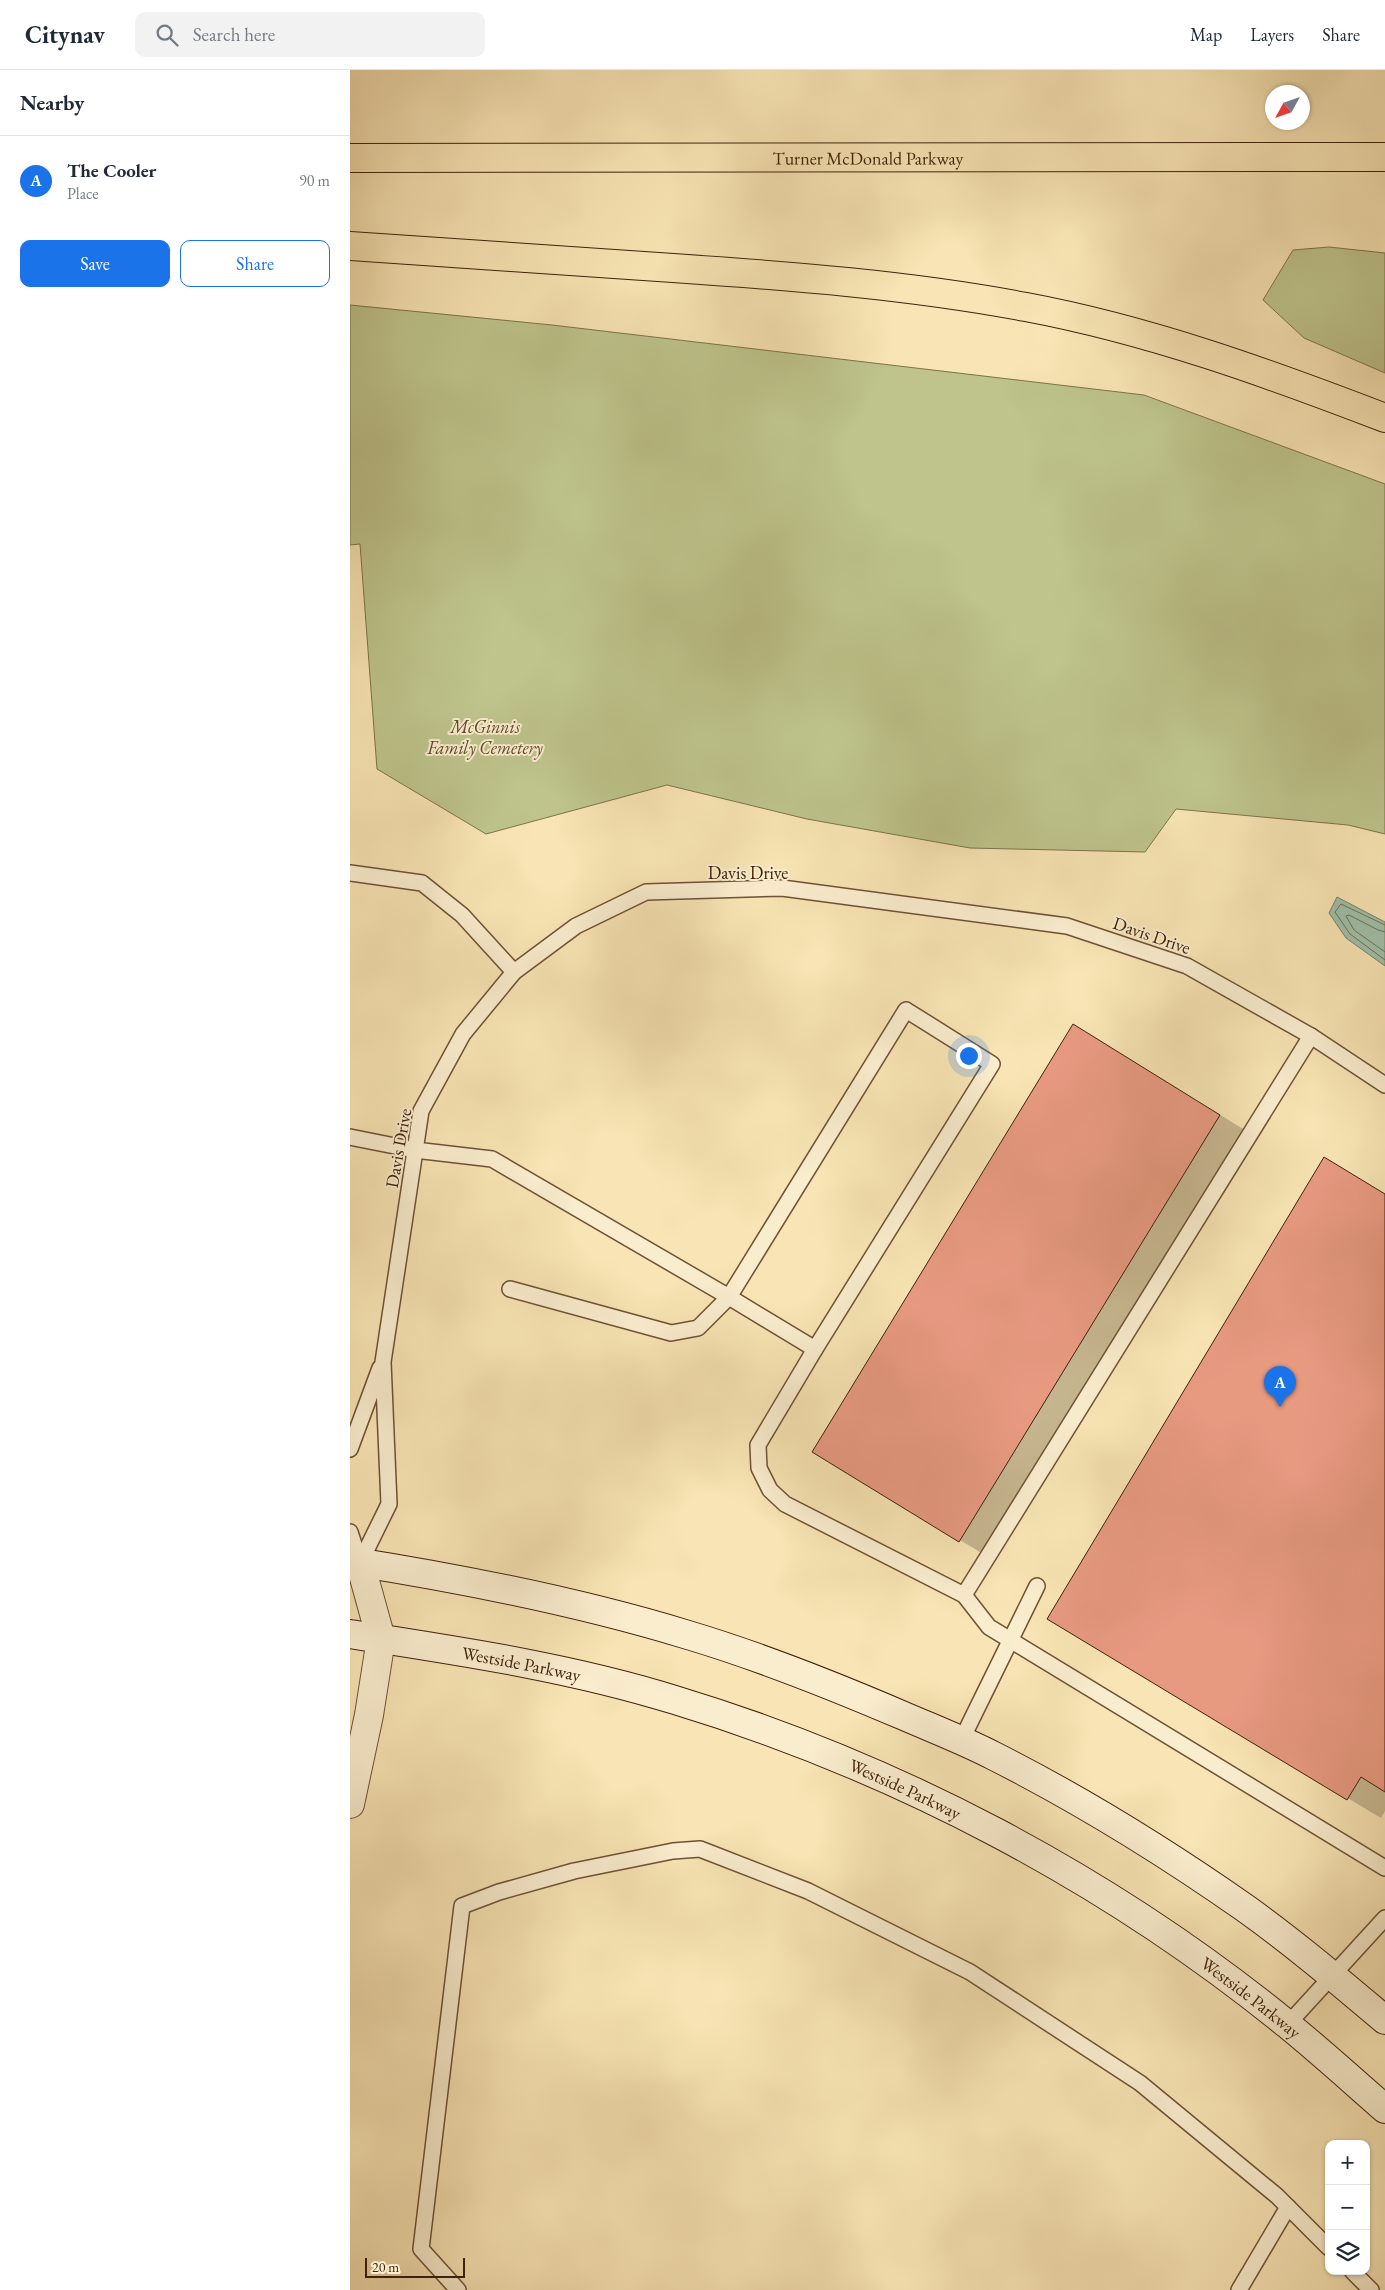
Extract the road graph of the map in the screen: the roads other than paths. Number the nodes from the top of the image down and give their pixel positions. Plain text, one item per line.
1 (1385, 157) edge
2 (350, 158) edge
3 (350, 246) edge
4 (1385, 418) edge
5 (350, 873) edge
6 (514, 972) junction
7 (1311, 1036) junction
8 (1385, 1085) edge
9 (350, 1137) edge
10 (415, 1150) junction
11 (510, 1289) dead end
12 (729, 1297) junction
13 (815, 1349) junction
14 (383, 1362) junction
15 (350, 1449) edge
16 (350, 1532) edge
17 (354, 1567) edge
18 (1037, 1586) dead end
19 (964, 1595) junction
20 (350, 1634) edge
21 (381, 1639) junction
22 (1011, 1639) junction
23 (961, 1741) junction
24 (350, 1804) edge
25 (1385, 1868) edge
26 (1385, 1918) edge
27 (1331, 1974) junction
28 (1385, 2020) edge
29 (1288, 2024) junction
30 (1385, 2109) edge
31 (1288, 2207) junction
32 (1325, 2244) edge
33 (1356, 2275) edge
34 (458, 2290) edge
35 (1239, 2290) edge
36 (1371, 2290) edge

1 - 2 highway, Turner McDonald Parkway
3 - 4 highway
5 - 6 lane
6 - 7 lane, Davis Drive
6 - 10 lane, Davis Drive
7 - 8 lane, Davis Drive
7 - 19 lane
9 - 10 lane
10 - 12 lane
10 - 14 lane, Davis Drive
11 - 12 lane
12 - 13 lane
12 - 13 lane
13 - 19 lane
14 - 15 lane, Davis Drive
14 - 17 lane, Davis Drive
16 - 17 lane
17 - 21 main road
17 - 23 main road
18 - 22 lane
19 - 22 lane
20 - 21 main road, Westside Parkway
21 - 24 main road
21 - 29 main road, Westside Parkway
22 - 23 lane
22 - 25 lane
23 - 27 main road
26 - 27 lane
27 - 28 main road
27 - 29 lane
29 - 30 main road, Westside Parkway
31 - 32 lane
31 - 34 lane
31 - 35 lane
33 - 36 lane

